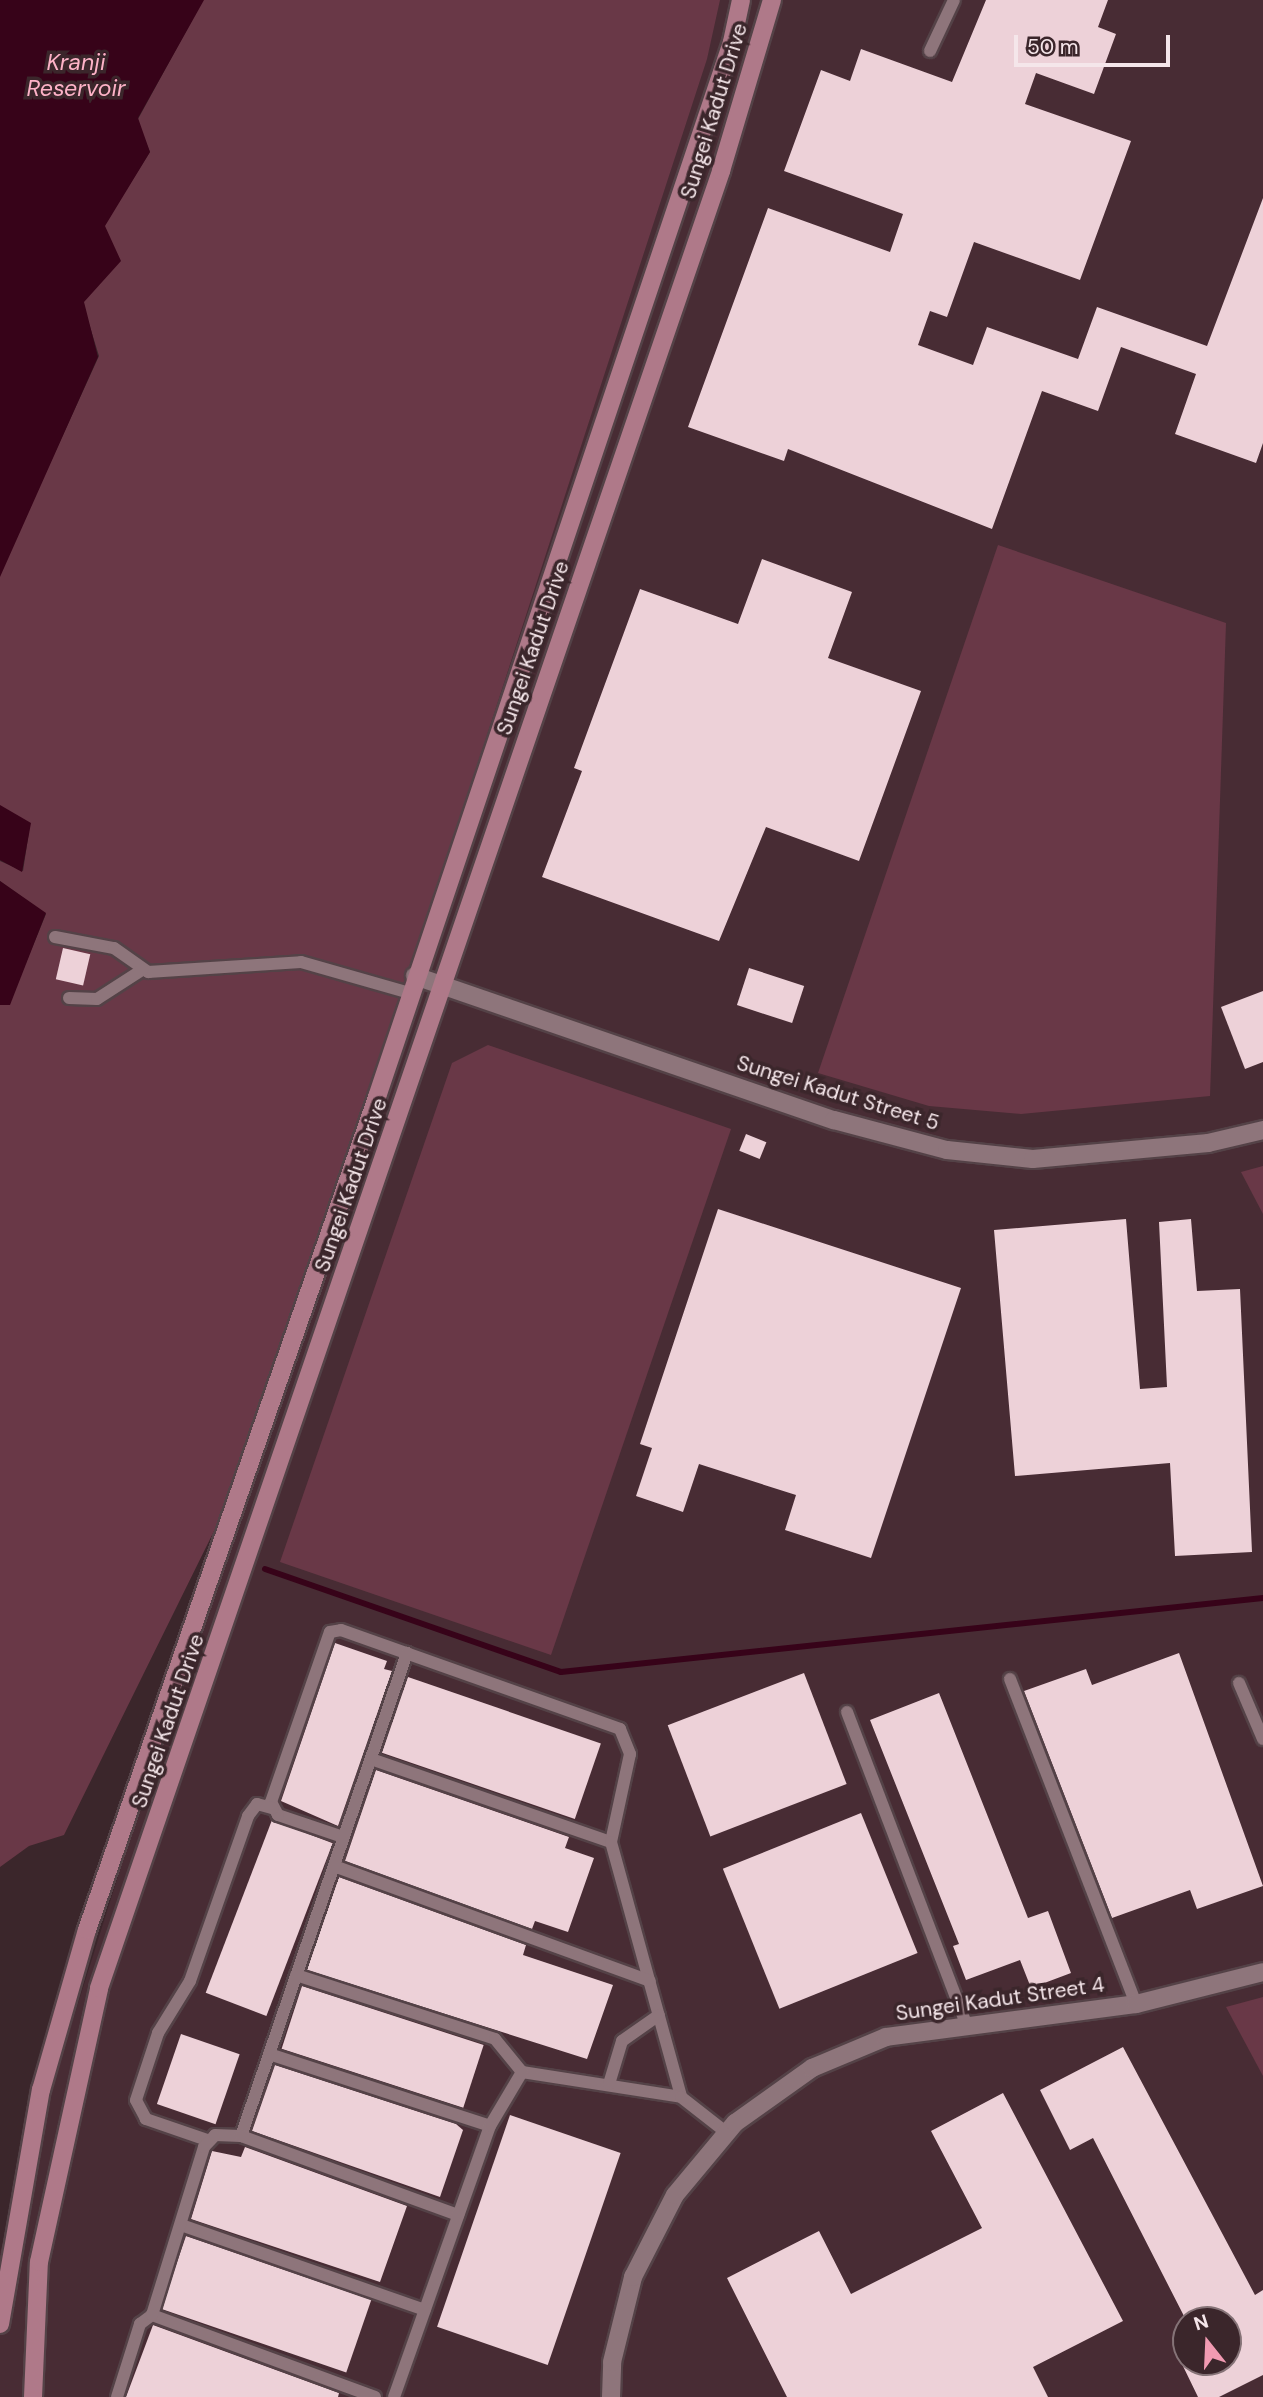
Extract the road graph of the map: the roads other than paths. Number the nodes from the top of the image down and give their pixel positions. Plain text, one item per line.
1 (741, 0) edge
2 (772, 0) edge
3 (954, 0) edge
4 (930, 51) dead end
5 (55, 937) dead end
6 (142, 970) junction
7 (413, 984) junction
8 (440, 985) junction
9 (69, 998) dead end
10 (1263, 1130) edge
11 (407, 1653) junction
12 (1010, 1679) dead end
13 (1239, 1683) dead end
14 (847, 1712) dead end
15 (1263, 1739) edge
16 (371, 1759) junction
17 (272, 1808) junction
18 (343, 1837) junction
19 (611, 1842) junction
20 (334, 1866) junction
21 (1263, 1972) edge
22 (296, 1975) junction
23 (650, 1982) junction
24 (1136, 2004) junction
25 (659, 2015) junction
26 (966, 2024) junction
27 (269, 2054) junction
28 (522, 2072) junction
29 (609, 2084) junction
30 (681, 2097) junction
31 (489, 2126) junction
32 (727, 2133) junction
33 (241, 2136) junction
34 (207, 2140) junction
35 (458, 2215) junction
36 (181, 2225) junction
37 (425, 2310) junction
38 (152, 2315) junction
39 (0, 2324) edge
40 (33, 2397) edge
41 (117, 2397) edge
42 (375, 2397) edge
43 (394, 2397) edge
44 (611, 2397) edge

1 - 7 main road, Sungei Kadut Drive
2 - 8 main road, Sungei Kadut Drive
3 - 4 lane
5 - 6 lane
6 - 7 lane
6 - 9 lane
7 - 8 street, Sungei Kadut Street 5
7 - 39 main road, Sungei Kadut Drive
8 - 10 street, Sungei Kadut Street 5
8 - 40 main road, Sungei Kadut Drive
11 - 16 lane
11 - 17 lane
11 - 19 lane
12 - 24 lane
13 - 15 lane
14 - 26 lane
16 - 18 lane
16 - 19 lane
17 - 18 lane
17 - 34 lane
18 - 20 lane
19 - 23 lane
20 - 22 lane
20 - 23 lane
21 - 24 street, Sungei Kadut Street 4
22 - 27 lane
22 - 28 lane
23 - 25 lane
24 - 26 street, Sungei Kadut Street 4
25 - 29 lane
25 - 30 lane
26 - 32 street, Sungei Kadut Street 4
27 - 31 lane
27 - 33 lane
28 - 29 lane
28 - 31 lane
29 - 30 lane
30 - 32 lane
31 - 35 lane
32 - 44 street, Sungei Kadut Street 4
33 - 34 lane
33 - 35 lane
34 - 36 lane
35 - 37 lane
36 - 37 lane
36 - 38 lane
37 - 43 lane
38 - 41 lane
38 - 42 lane

